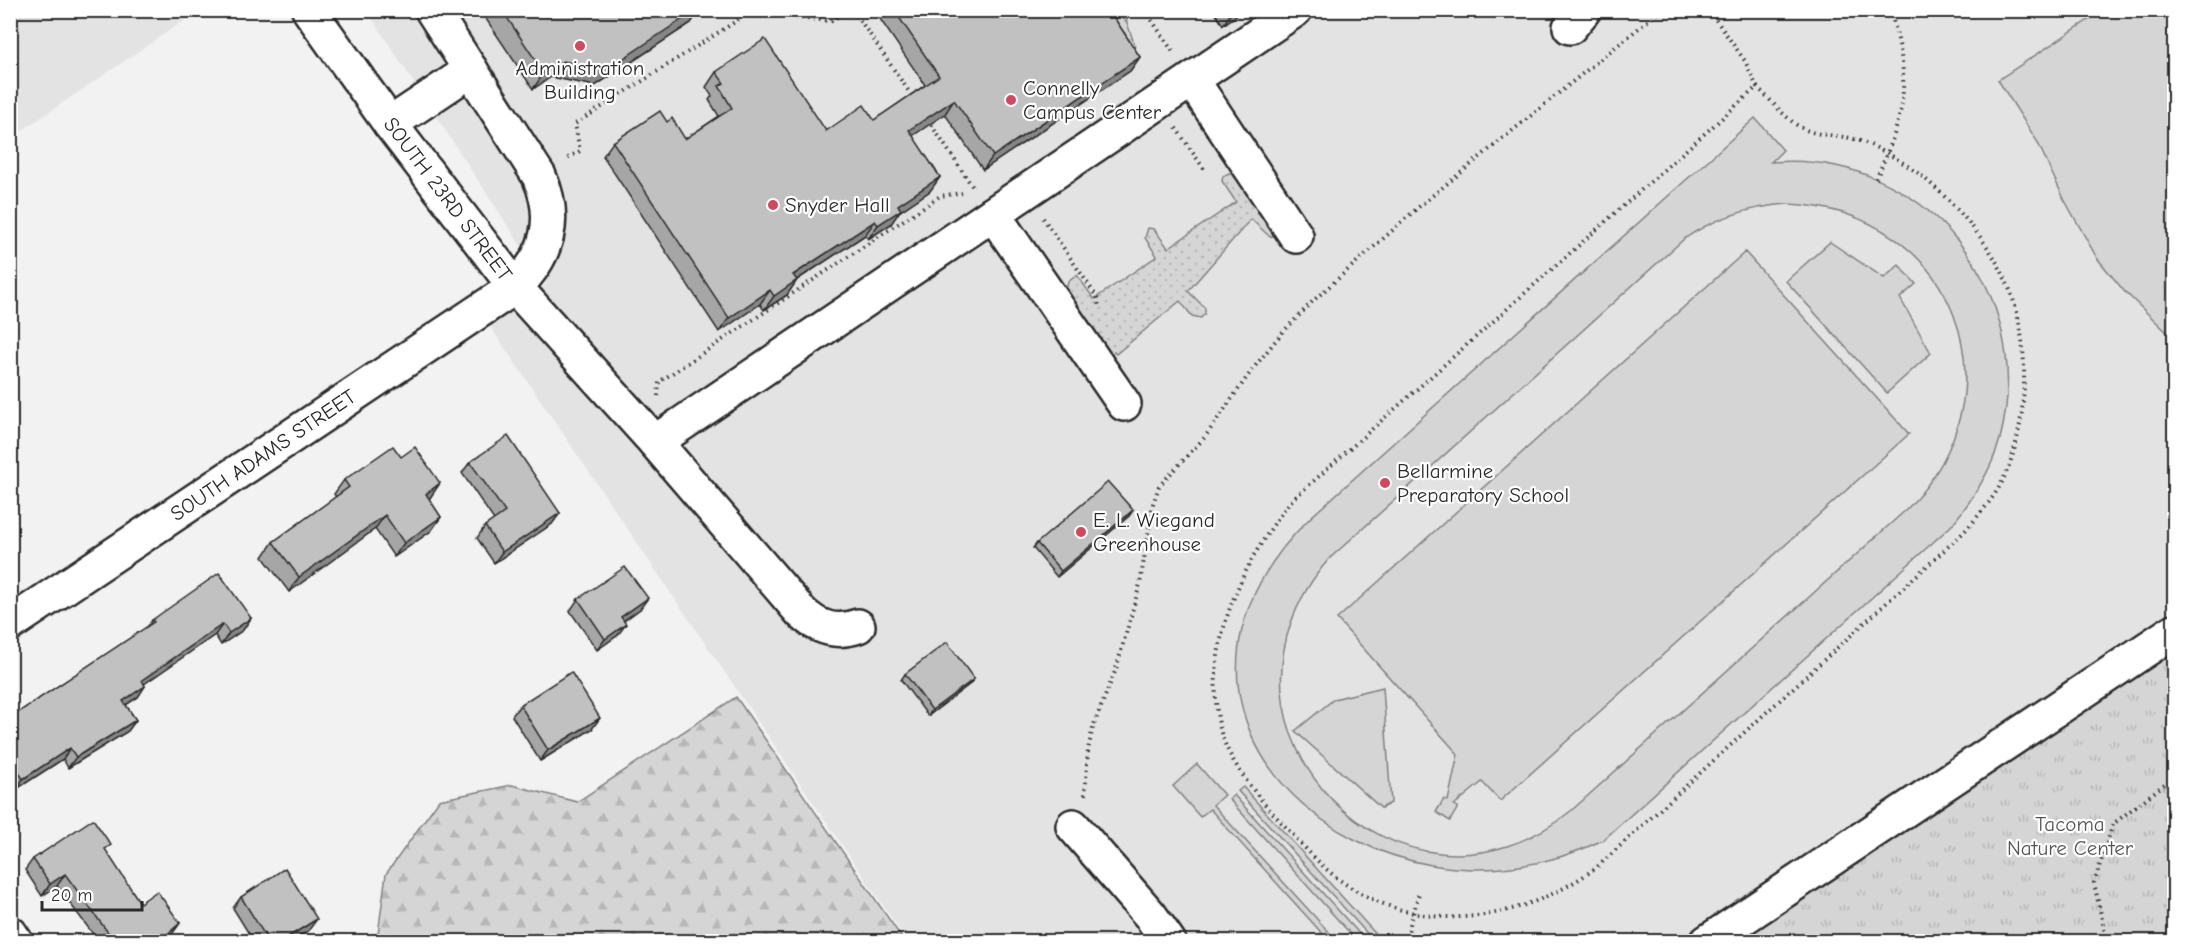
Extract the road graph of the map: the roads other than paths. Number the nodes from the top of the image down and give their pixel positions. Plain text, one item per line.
1 (309, 10) edge
2 (432, 10) edge
3 (1295, 10) edge
4 (471, 70) junction
5 (1192, 80) junction
6 (390, 124) junction
7 (993, 214) junction
8 (1296, 236) dead end
9 (515, 287) junction
10 (1124, 404) dead end
11 (656, 442) junction
12 (10, 624) edge
13 (858, 626) dead end
14 (2175, 631) edge
15 (1079, 835) road end
16 (10, 933) edge
17 (16, 942) edge
18 (1169, 942) edge
19 (1707, 942) edge

1 - 6 street, SOUTH 23RD STREET
2 - 4 street, SOUTH ADAMS STREET
3 - 5 street
4 - 6 street
4 - 9 street, SOUTH ADAMS STREET
5 - 7 street
5 - 8 street
6 - 9 street, SOUTH 23RD STREET
7 - 10 street
7 - 11 street
9 - 11 street, SOUTH 23RD STREET
9 - 12 street, SOUTH ADAMS STREET
11 - 13 street, SOUTH 23RD STREET
14 - 19 street
15 - 18 street
16 - 17 street

